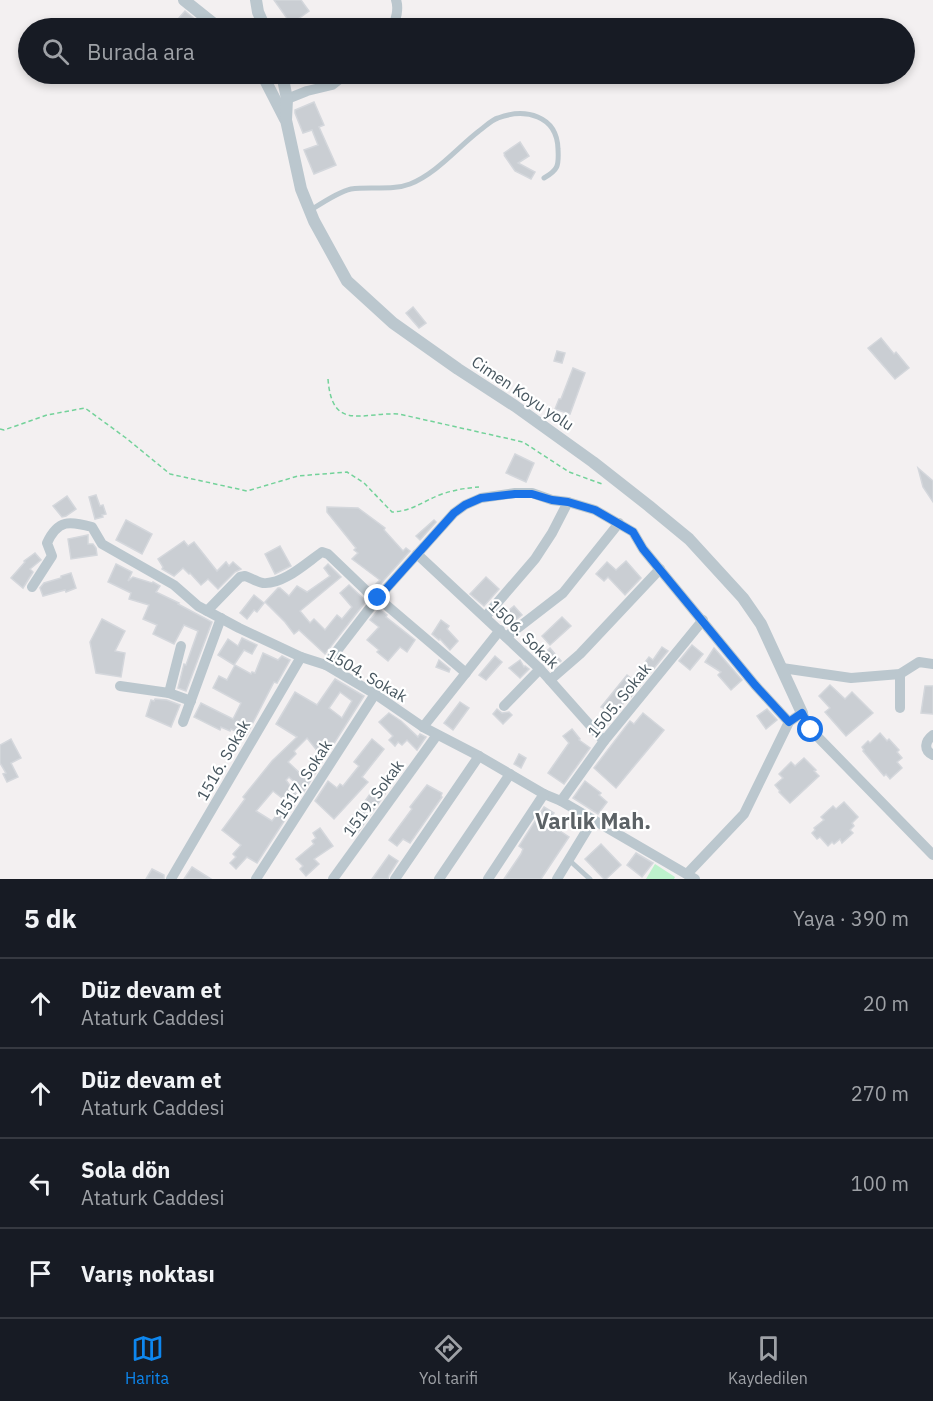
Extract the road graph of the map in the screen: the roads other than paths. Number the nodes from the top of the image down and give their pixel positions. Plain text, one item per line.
1 (184, 0) edge
2 (256, 0) edge
3 (396, 0) edge
4 (206, 18) edge
5 (261, 18) edge
6 (395, 18) edge
7 (267, 84) edge
8 (284, 84) edge
9 (333, 84) edge
10 (287, 99) junction
11 (286, 120) junction
12 (543, 178) dead end
13 (309, 210) junction
14 (568, 502) junction
15 (619, 523) junction
16 (417, 554) junction
17 (660, 569) junction
18 (32, 587) dead end
19 (377, 599) junction
20 (207, 610) junction
21 (485, 616) junction
22 (221, 618) junction
23 (703, 620) junction
24 (503, 633) junction
25 (181, 646) dead end
26 (301, 657) junction
27 (933, 664) edge
28 (326, 665) junction
29 (782, 668) junction
30 (540, 669) junction
31 (466, 674) junction
32 (900, 674) junction
33 (550, 680) junction
34 (120, 686) dead end
35 (169, 693) junction
36 (375, 694) junction
37 (191, 701) junction
38 (504, 705) dead end
39 (900, 708) dead end
40 (802, 713) junction
41 (183, 722) dead end
42 (789, 722) junction
43 (423, 728) junction
44 (437, 735) junction
45 (933, 735) edge
46 (604, 741) junction
47 (933, 755) edge
48 (479, 756) junction
49 (510, 774) junction
50 (544, 794) junction
51 (561, 801) junction
52 (593, 820) junction
53 (933, 855) edge
54 (569, 860) junction
55 (691, 877) edge
56 (171, 879) edge
57 (256, 879) edge
58 (333, 879) edge
59 (395, 879) edge
60 (439, 879) edge
61 (488, 879) edge
62 (557, 879) edge
63 (590, 879) edge

1 - 4 street
2 - 5 street
3 - 6 street
7 - 11 street
8 - 10 street, Cimen Koyu yolu
9 - 10 street
10 - 11 street, Cimen Koyu yolu
11 - 13 street, Cimen Koyu yolu
12 - 13 lane
13 - 29 street, Cimen Koyu yolu
14 - 15 street
14 - 16 street
14 - 21 street
15 - 17 street
15 - 24 street
16 - 19 street
16 - 21 street, 1506. Sokak
17 - 23 street
17 - 33 street
18 - 20 street, 1504. Sokak
19 - 20 street
19 - 28 street
19 - 31 street
20 - 22 street, 1504. Sokak
21 - 24 street, 1506. Sokak
22 - 26 street, 1504. Sokak
22 - 37 street
23 - 42 street
23 - 46 street, 1505. Sokak
24 - 30 street, 1506. Sokak
24 - 31 street
25 - 35 street
26 - 28 street, 1504. Sokak
26 - 56 street, 1516. Sokak
27 - 32 street
28 - 36 street, 1504. Sokak
29 - 32 street
29 - 40 street, Cimen Koyu yolu
30 - 33 street, 1506. Sokak
30 - 38 street
31 - 43 street
32 - 39 street
33 - 46 street, 1506. Sokak
34 - 35 street
35 - 37 street
36 - 43 street, 1504. Sokak
36 - 57 street, 1517. Sokak
37 - 41 street
40 - 42 street
40 - 53 street
42 - 55 street
43 - 44 street, 1504. Sokak
44 - 48 street, 1504. Sokak
44 - 58 street, 1519. Sokak
45 - 47 street
46 - 51 street, 1505. Sokak
48 - 49 street, 1504. Sokak
48 - 59 street
49 - 50 street, 1504. Sokak
49 - 60 street
50 - 51 street, 1504. Sokak
50 - 61 street
51 - 52 street, 1504. Sokak
52 - 54 street
52 - 55 street, 1504. Sokak
54 - 62 street
54 - 63 lane

